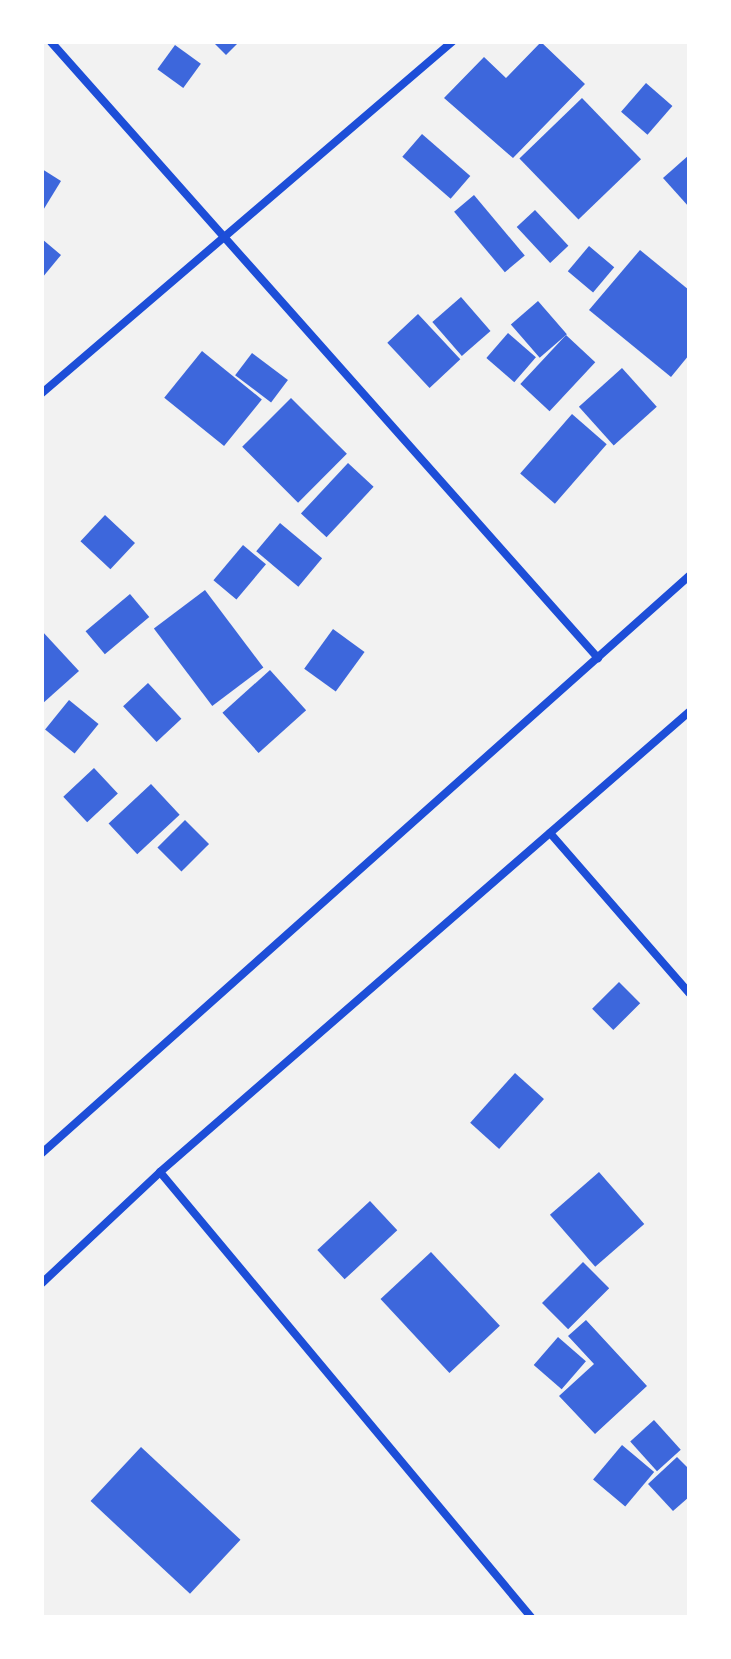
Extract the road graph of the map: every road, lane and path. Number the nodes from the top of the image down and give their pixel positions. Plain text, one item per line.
1 (51, 42) edge
2 (452, 42) edge
3 (225, 239) junction
4 (42, 393) edge
5 (689, 576) edge
6 (598, 658) junction
7 (689, 712) edge
8 (550, 833) junction
9 (689, 993) edge
10 (42, 1153) edge
11 (160, 1172) junction
12 (42, 1283) edge
13 (531, 1617) edge

1 - 3 street
2 - 3 street
3 - 4 street
3 - 6 street
5 - 6 street
6 - 10 street
7 - 8 street
8 - 9 street
8 - 11 street
11 - 12 street
11 - 13 street

